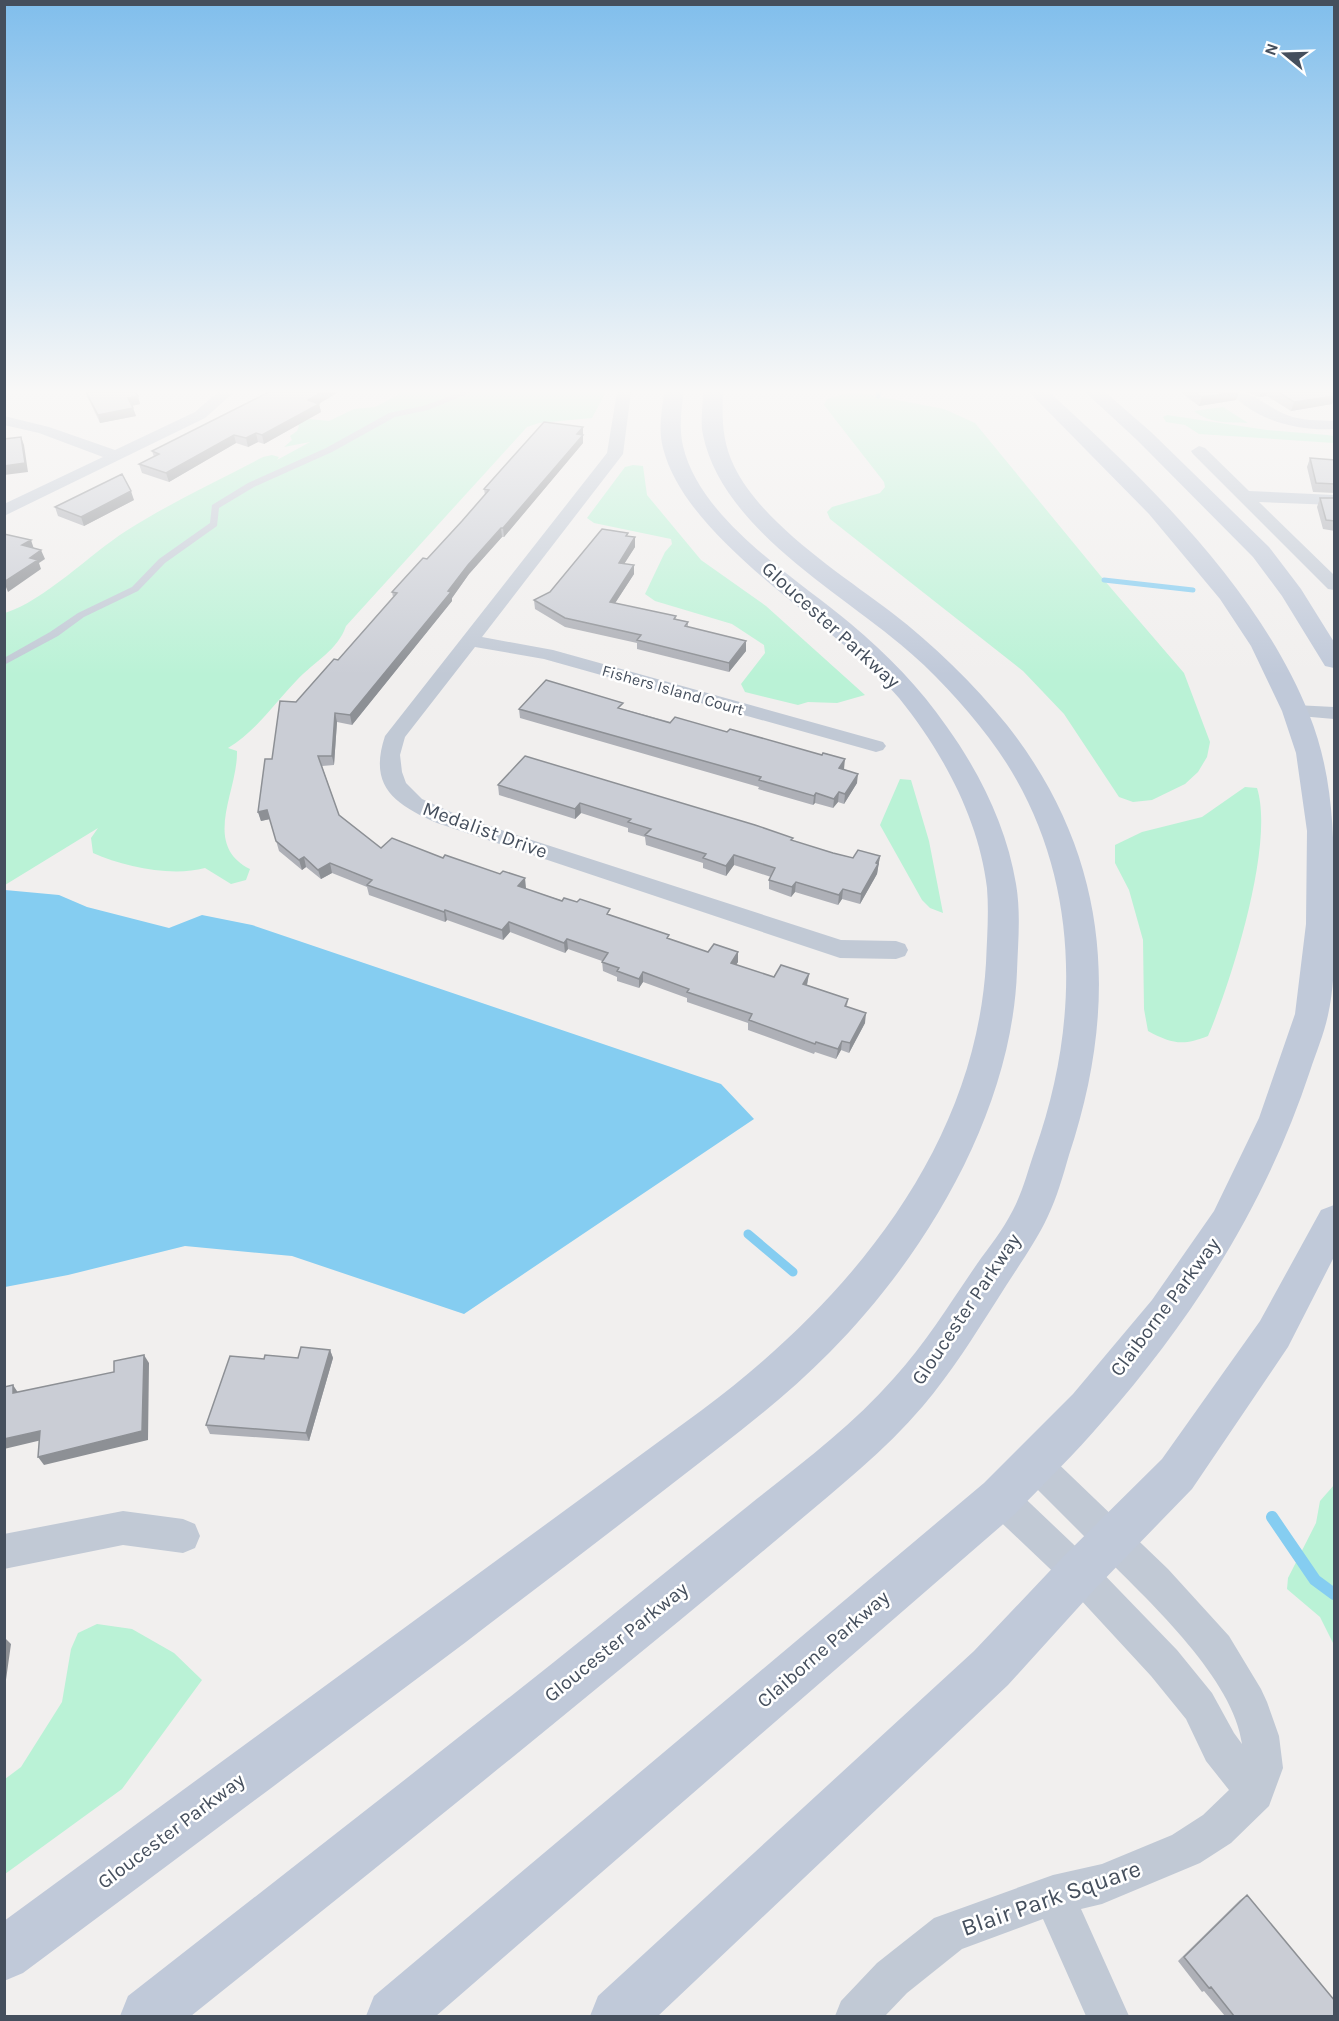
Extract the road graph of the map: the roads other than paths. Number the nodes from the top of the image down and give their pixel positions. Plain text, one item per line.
1 (54, 486) edge
2 (251, 486) edge
3 (590, 486) edge
4 (690, 486) edge
5 (735, 486) edge
6 (1136, 486) edge
7 (1194, 486) edge
8 (1235, 486) edge
9 (1245, 496) junction
10 (1335, 500) edge
11 (4, 511) edge
12 (1335, 585) edge
13 (469, 640) junction
14 (1335, 661) edge
15 (4, 662) edge
16 (1295, 711) junction
17 (1335, 713) edge
18 (876, 746) dead end
19 (896, 950) dead end
20 (1335, 1221) edge
21 (1034, 1463) junction
22 (1000, 1498) junction
23 (183, 1536) dead end
24 (1114, 1540) junction
25 (4, 1552) edge
26 (1079, 1573) junction
27 (1255, 1792) junction
28 (1053, 1895) junction
29 (4, 1954) edge
30 (148, 2016) edge
31 (394, 2016) edge
32 (618, 2016) edge
33 (856, 2016) edge
34 (1108, 2016) edge

1 - 11 street
2 - 15 lane
3 - 13 street, Medalist Drive
4 - 29 main road, Gloucester Parkway
5 - 30 main road, Gloucester Parkway
6 - 16 main road, Claiborne Parkway
7 - 14 main road
8 - 9 street
9 - 10 street
9 - 12 street
13 - 18 street, Fishers Island Court
13 - 19 street, Medalist Drive
16 - 17 street
16 - 21 main road, Claiborne Parkway
20 - 24 main road
21 - 22 main road, Claiborne Parkway
21 - 24 street, Blair Park Square
22 - 26 street
22 - 31 main road, Claiborne Parkway
23 - 25 street
24 - 26 main road
24 - 27 street, Blair Park Square
26 - 27 street
26 - 32 main road
27 - 28 street, Blair Park Square
28 - 33 street, Blair Park Square
28 - 34 street

